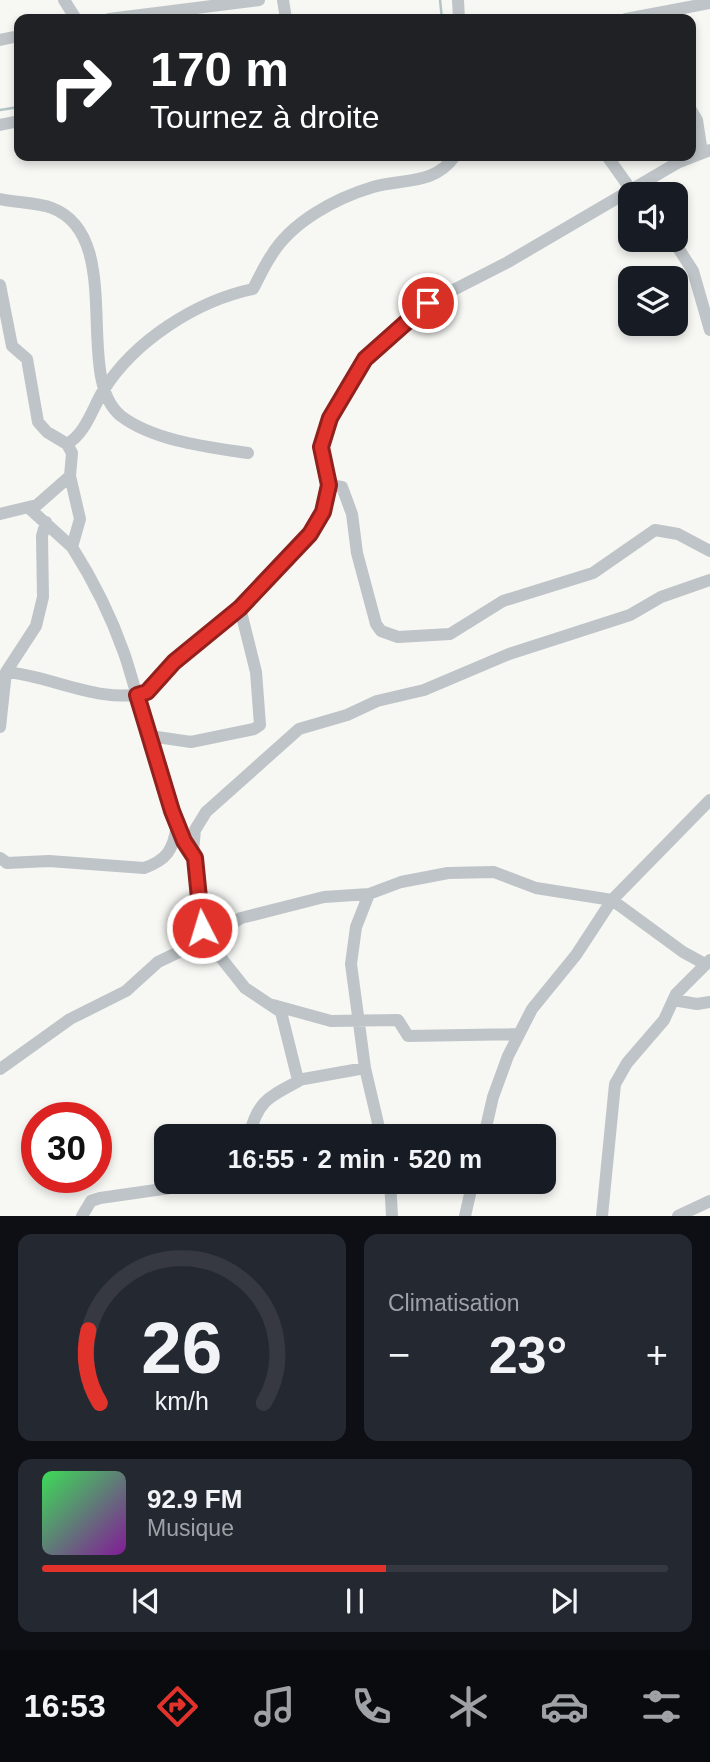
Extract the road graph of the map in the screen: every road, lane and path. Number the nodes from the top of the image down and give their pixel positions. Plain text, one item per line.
1 (259, 0) edge
2 (710, 3) edge
3 (138, 7) edge
4 (120, 14) edge
5 (652, 14) edge
6 (696, 118) edge
7 (706, 152) edge
8 (450, 161) edge
9 (611, 161) edge
10 (682, 161) edge
11 (625, 182) edge
12 (649, 182) edge
13 (0, 199) edge
14 (618, 201) edge
15 (681, 252) edge
16 (0, 285) edge
17 (710, 330) edge
18 (5, 332) edge
19 (103, 390) junction
20 (67, 444) junction
21 (248, 453) dead end
22 (69, 476) junction
23 (329, 485) junction
24 (30, 509) junction
25 (0, 514) edge
26 (46, 522) junction
27 (72, 547) junction
28 (710, 551) edge
29 (710, 580) edge
30 (240, 608) junction
31 (6, 672) junction
32 (137, 695) junction
33 (0, 727) edge
34 (150, 736) junction
35 (710, 800) edge
36 (177, 826) junction
37 (193, 851) junction
38 (0, 858) edge
39 (369, 894) junction
40 (612, 900) junction
41 (206, 939) junction
42 (707, 962) edge
43 (673, 1000) junction
44 (710, 1002) edge
45 (271, 1004) junction
46 (358, 1022) junction
47 (517, 1034) junction
48 (365, 1068) junction
49 (0, 1069) edge
50 (299, 1081) junction
51 (252, 1124) edge
52 (378, 1124) edge
53 (487, 1124) edge
54 (154, 1190) edge
55 (391, 1194) edge
56 (470, 1194) edge
57 (710, 1201) edge
58 (82, 1216) edge
59 (392, 1216) edge
60 (465, 1216) edge
61 (601, 1216) edge
62 (678, 1216) edge

1 - 3 street
2 - 5 street
3 - 4 street
6 - 7 street
8 - 19 street
9 - 11 street
10 - 12 street
13 - 19 street
14 - 23 street
15 - 17 street
16 - 18 street
18 - 20 street
19 - 20 street
19 - 21 street
20 - 22 street
22 - 24 street
22 - 27 street
23 - 28 street
23 - 30 street
24 - 25 street
24 - 26 street
26 - 27 street
26 - 31 street
27 - 32 street
29 - 37 street
30 - 32 street
30 - 34 street
31 - 32 street
31 - 33 street
32 - 34 street
34 - 36 street
35 - 40 street
36 - 37 street
36 - 38 street
37 - 41 street
39 - 40 street
39 - 41 street
39 - 46 street
40 - 42 street
40 - 47 street
41 - 45 street
41 - 49 street
42 - 43 street
43 - 44 street
43 - 61 street
45 - 46 street
45 - 50 street
46 - 47 street
46 - 48 street
47 - 53 street
48 - 50 street
48 - 52 street
50 - 51 street
54 - 58 street
55 - 59 street
56 - 60 street
57 - 62 street

